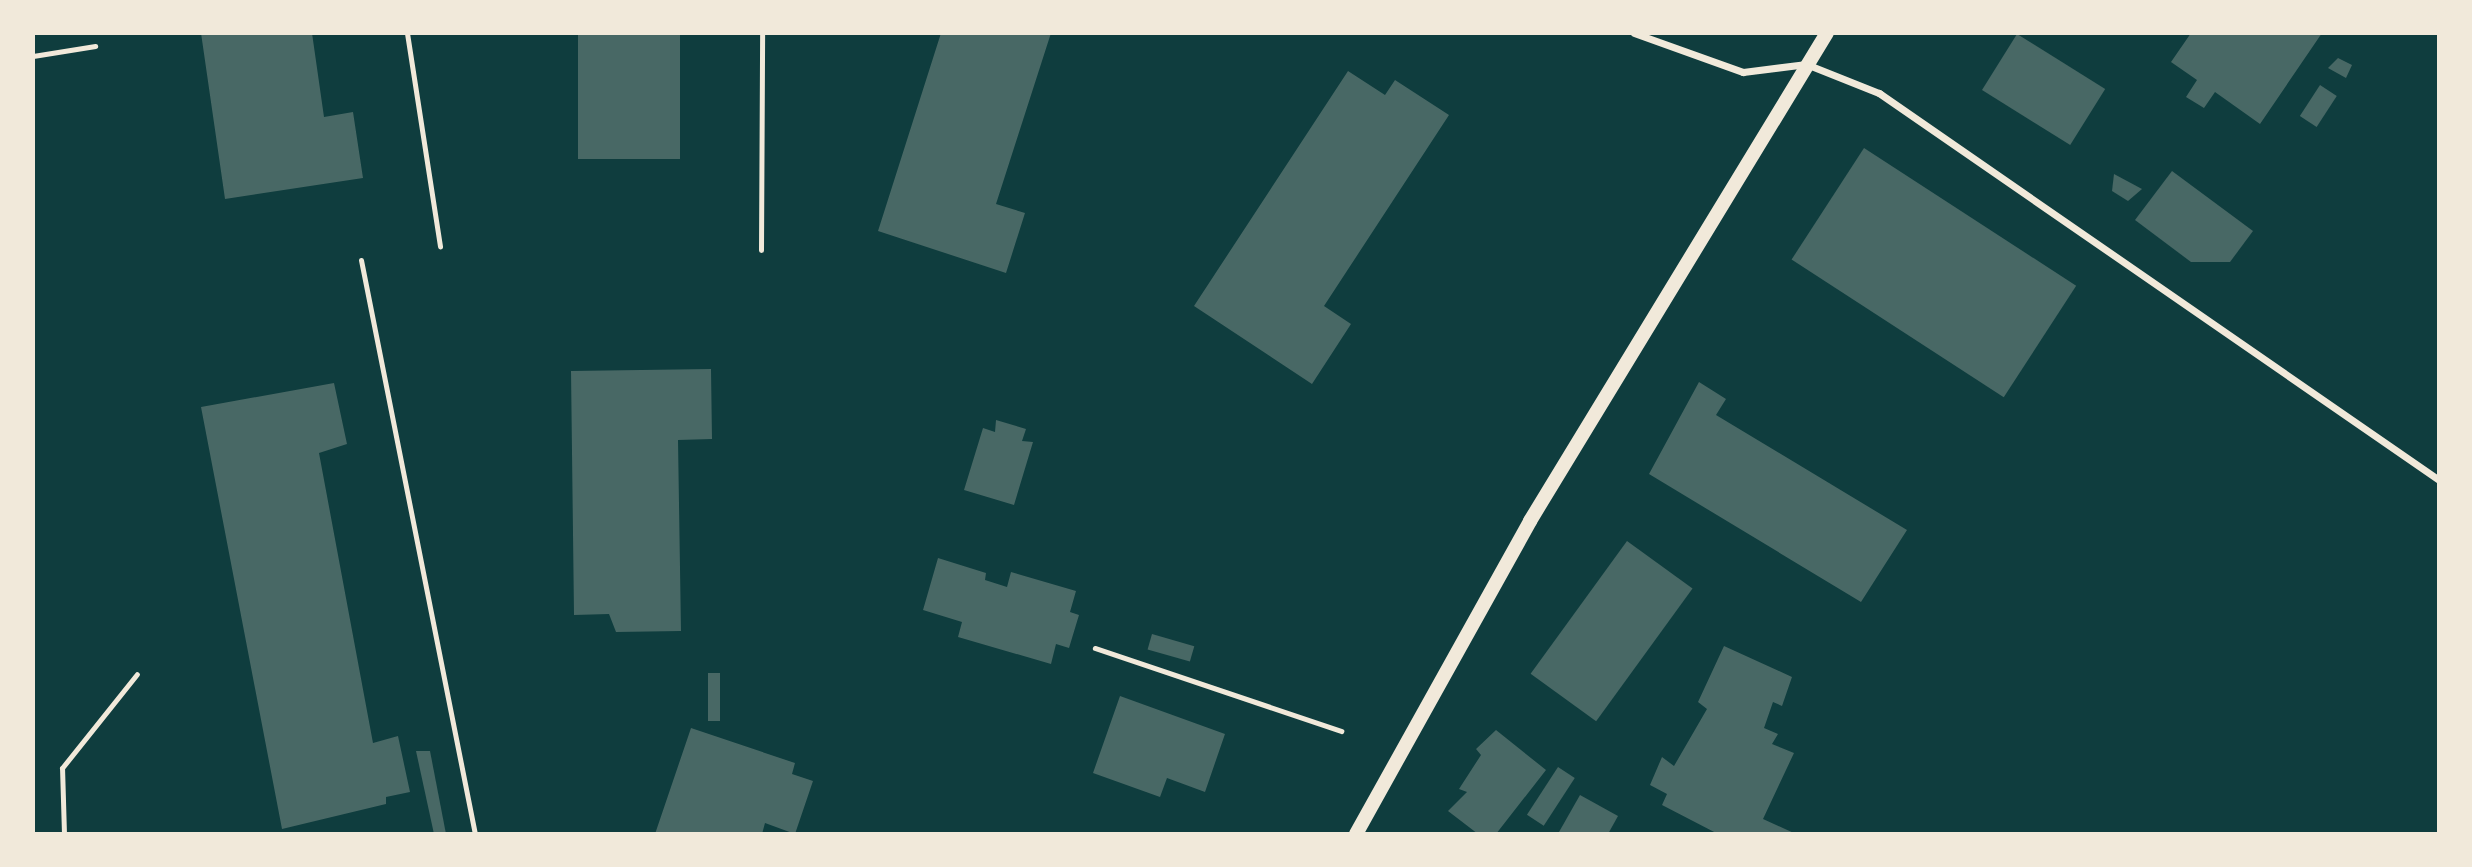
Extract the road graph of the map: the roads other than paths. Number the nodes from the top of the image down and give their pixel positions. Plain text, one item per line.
1 (407, 33) edge
2 (762, 33) edge
3 (1634, 33) edge
4 (1827, 33) edge
5 (94, 46) dead end
6 (33, 57) edge
7 (1806, 64) junction
8 (440, 246) dead end
9 (761, 250) dead end
10 (362, 260) dead end
11 (2439, 480) edge
12 (137, 674) dead end
13 (64, 834) edge
14 (475, 834) edge
15 (1356, 834) edge

1 - 8 lane
2 - 9 lane
3 - 7 street
4 - 7 main road
5 - 6 lane
7 - 11 street
7 - 15 main road
10 - 14 lane
12 - 13 lane

